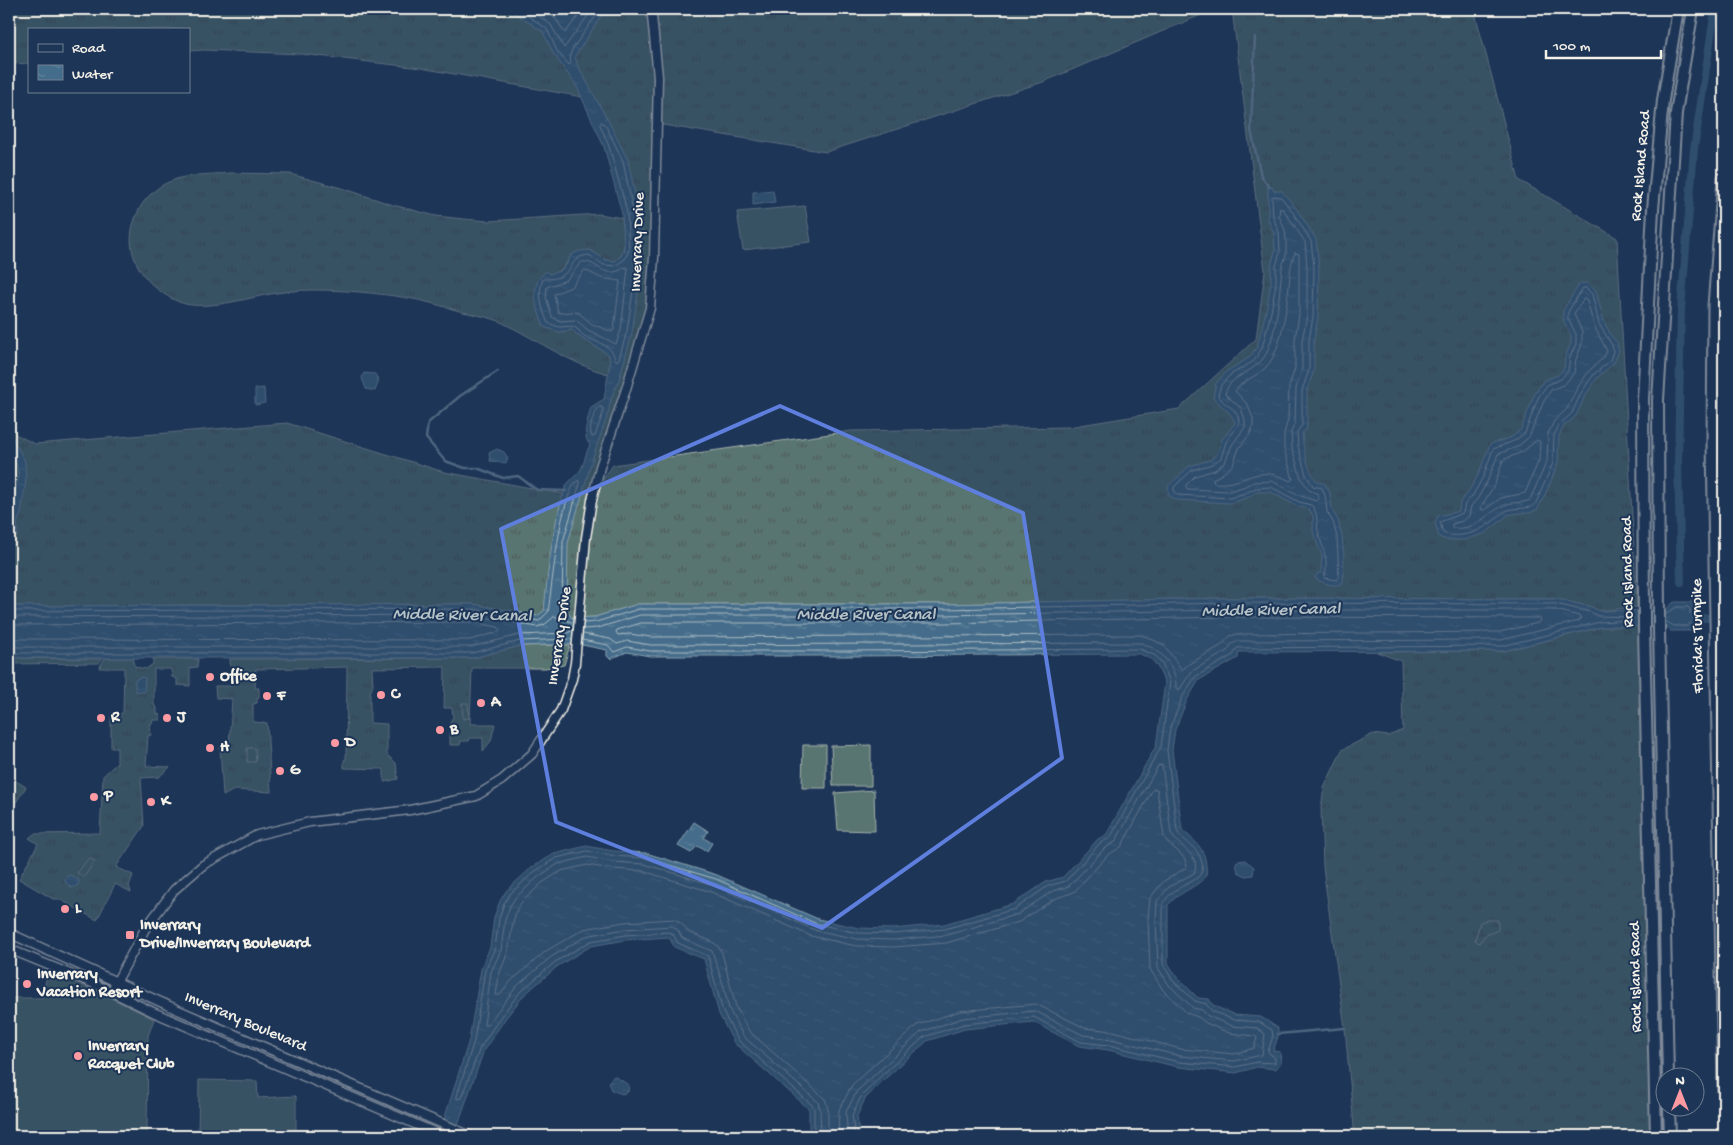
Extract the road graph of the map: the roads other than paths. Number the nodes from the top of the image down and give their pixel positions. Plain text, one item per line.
1 (650, 9) edge
2 (1678, 9) edge
3 (1693, 9) edge
4 (1724, 178) edge
5 (9, 933) edge
6 (9, 949) edge
7 (116, 981) junction
8 (111, 992) junction
9 (1668, 1068) edge
10 (1724, 1093) edge
11 (1669, 1118) edge
12 (443, 1136) edge
13 (471, 1136) edge
14 (1656, 1136) edge
15 (1670, 1136) edge

1 - 7 street, Inverrary Drive
2 - 14 main road, Rock Island Road
3 - 9 main road, Rock Island Road
4 - 10 highway, Florida's Turnpike
5 - 7 street, Inverrary Boulevard
6 - 8 street, Inverrary Boulevard
7 - 8 street, Inverrary Drive
7 - 13 street, Inverrary Boulevard
8 - 12 street, Inverrary Boulevard
11 - 15 main road

